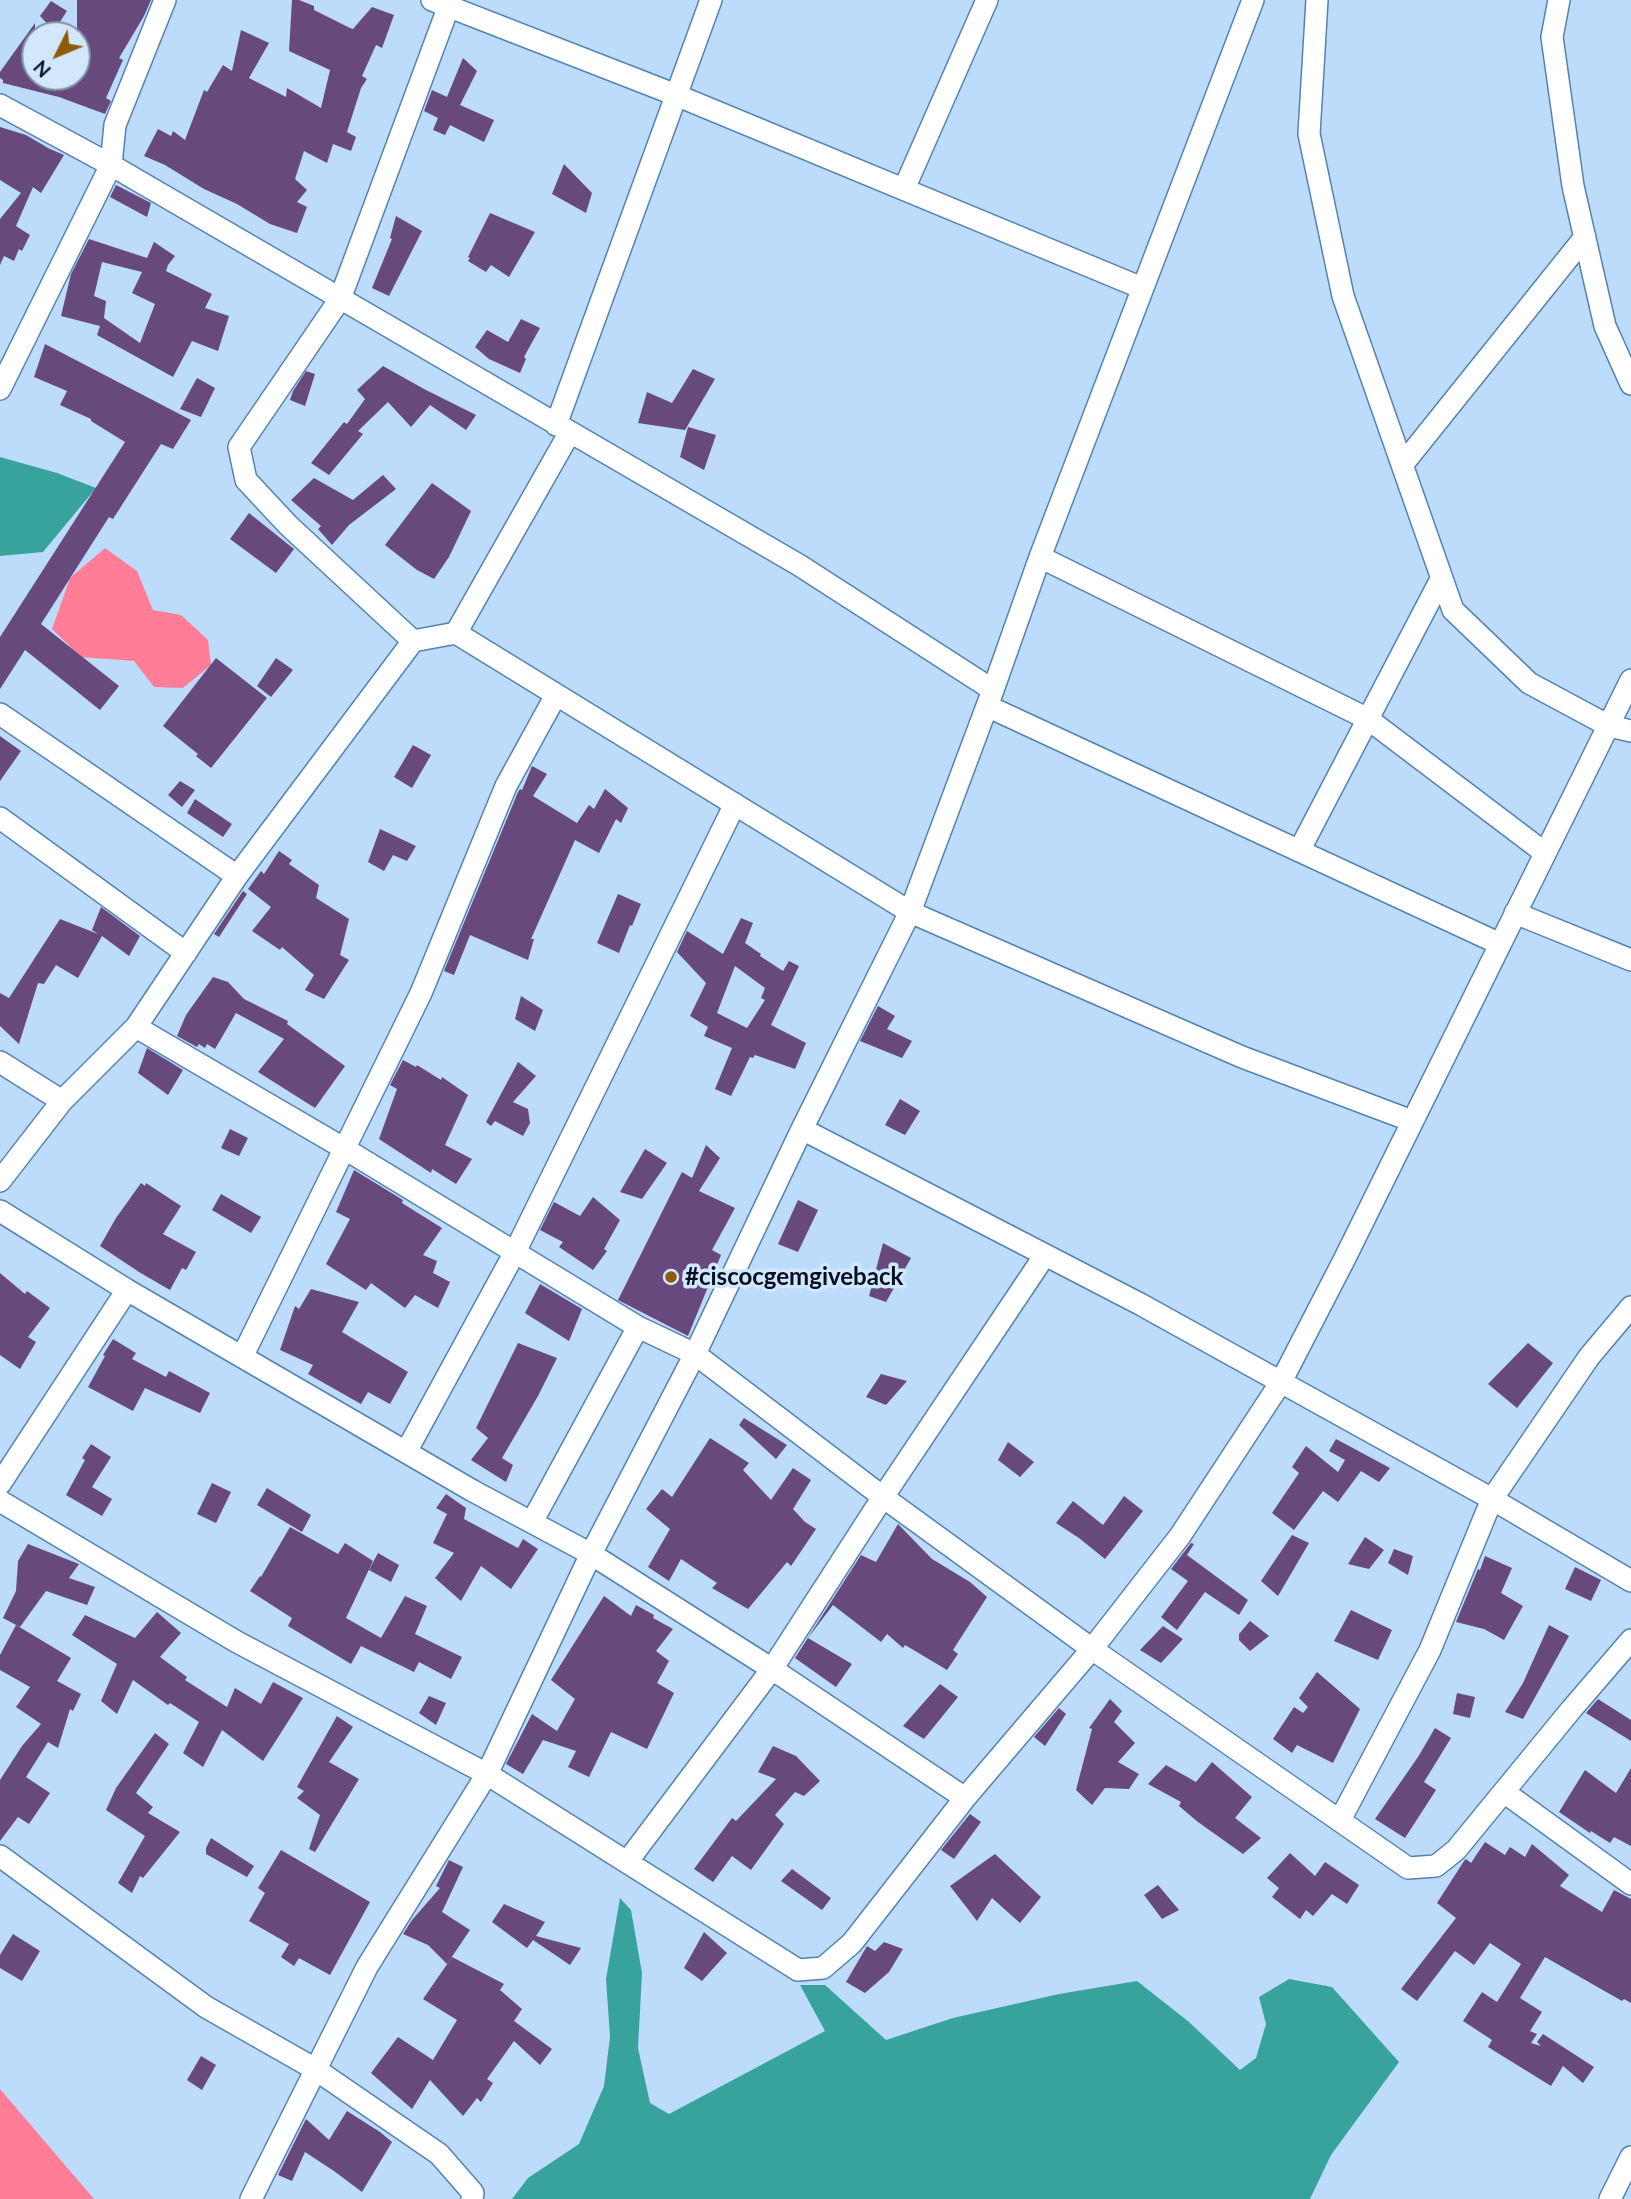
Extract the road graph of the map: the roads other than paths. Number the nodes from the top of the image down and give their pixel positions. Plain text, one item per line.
1 (164, 0) edge
2 (711, 0) edge
3 (987, 0) edge
4 (1253, 0) edge
5 (1317, 0) edge
6 (1559, 0) edge
7 (444, 2) edge
8 (676, 95) junction
9 (0, 105) edge
10 (111, 165) junction
11 (904, 190) junction
12 (1585, 237) junction
13 (1142, 288) junction
14 (340, 299) junction
15 (1631, 384) edge
16 (0, 389) edge
17 (563, 428) junction
18 (1403, 464) junction
19 (1040, 557) junction
20 (1441, 579) junction
21 (456, 634) junction
22 (413, 641) junction
23 (1631, 680) edge
24 (556, 695) junction
25 (990, 698) junction
26 (0, 714) edge
27 (1368, 719) junction
28 (1609, 726) junction
29 (1631, 731) edge
30 (735, 804) junction
31 (0, 818) edge
32 (1299, 850) junction
33 (1545, 853) junction
34 (237, 876) junction
35 (910, 912) junction
36 (1515, 913) junction
37 (1500, 944) junction
38 (186, 953) junction
39 (1631, 960) edge
40 (136, 1027) junction
41 (0, 1062) edge
42 (62, 1101) junction
43 (1412, 1121) junction
44 (802, 1129) junction
45 (345, 1149) junction
46 (0, 1181) edge
47 (0, 1211) edge
48 (515, 1252) junction
49 (1045, 1255) junction
50 (127, 1290) junction
51 (1631, 1307) edge
52 (638, 1327) junction
53 (695, 1354) junction
54 (242, 1357) junction
55 (1281, 1382) junction
56 (406, 1452) junction
57 (0, 1484) edge
58 (883, 1497) junction
59 (1492, 1499) junction
60 (0, 1501) edge
61 (533, 1522) junction
62 (591, 1554) junction
63 (1631, 1581) edge
64 (1631, 1640) edge
65 (1092, 1649) junction
66 (772, 1669) junction
67 (487, 1774) junction
68 (1504, 1792) junction
69 (965, 1798) junction
70 (1340, 1821) junction
71 (0, 1856) edge
72 (627, 1862) junction
73 (1631, 1884) edge
74 (316, 2069) junction
75 (1631, 2157) edge
76 (251, 2199) edge
77 (472, 2199) edge
78 (1610, 2199) edge

1 - 10 street
2 - 8 street
3 - 11 street
4 - 13 street
5 - 18 street
6 - 12 street
7 - 8 street
7 - 14 street
8 - 11 street
8 - 17 street
9 - 10 street
10 - 14 street
10 - 16 street
11 - 13 street
12 - 15 street
12 - 18 street
13 - 19 street
14 - 17 street
14 - 22 street
17 - 21 street
17 - 25 street
18 - 20 street
19 - 25 street
19 - 27 street
20 - 27 street
20 - 28 street
21 - 22 street
21 - 24 street
22 - 34 street
23 - 28 street
24 - 30 street
24 - 45 street
25 - 32 street
25 - 35 street
26 - 34 street
27 - 32 street
27 - 33 street
28 - 29 street
28 - 33 street
30 - 35 street
30 - 48 street
31 - 38 street
32 - 37 street
33 - 36 street
34 - 38 street
35 - 43 street
35 - 44 street
36 - 37 street
36 - 39 street
37 - 43 street
38 - 40 street
40 - 42 street
40 - 45 street
41 - 42 street
42 - 46 street
43 - 55 street
44 - 49 street
44 - 53 street
45 - 48 street
45 - 54 street
47 - 50 street
48 - 52 street
48 - 56 street
49 - 55 street
49 - 58 street
50 - 54 street
50 - 57 street
51 - 59 street
52 - 53 street
52 - 61 street
53 - 58 street
53 - 62 street
54 - 56 street
55 - 59 street
55 - 65 street
56 - 61 street
58 - 65 street
58 - 66 street
59 - 63 street
59 - 70 street
60 - 67 street
61 - 62 street
62 - 66 street
62 - 67 street
64 - 68 street
65 - 69 street
65 - 70 street
66 - 69 street
66 - 72 street
67 - 72 street
67 - 74 street
68 - 70 street
68 - 73 street
69 - 72 street
71 - 74 street
74 - 76 street
74 - 77 street
75 - 78 street

